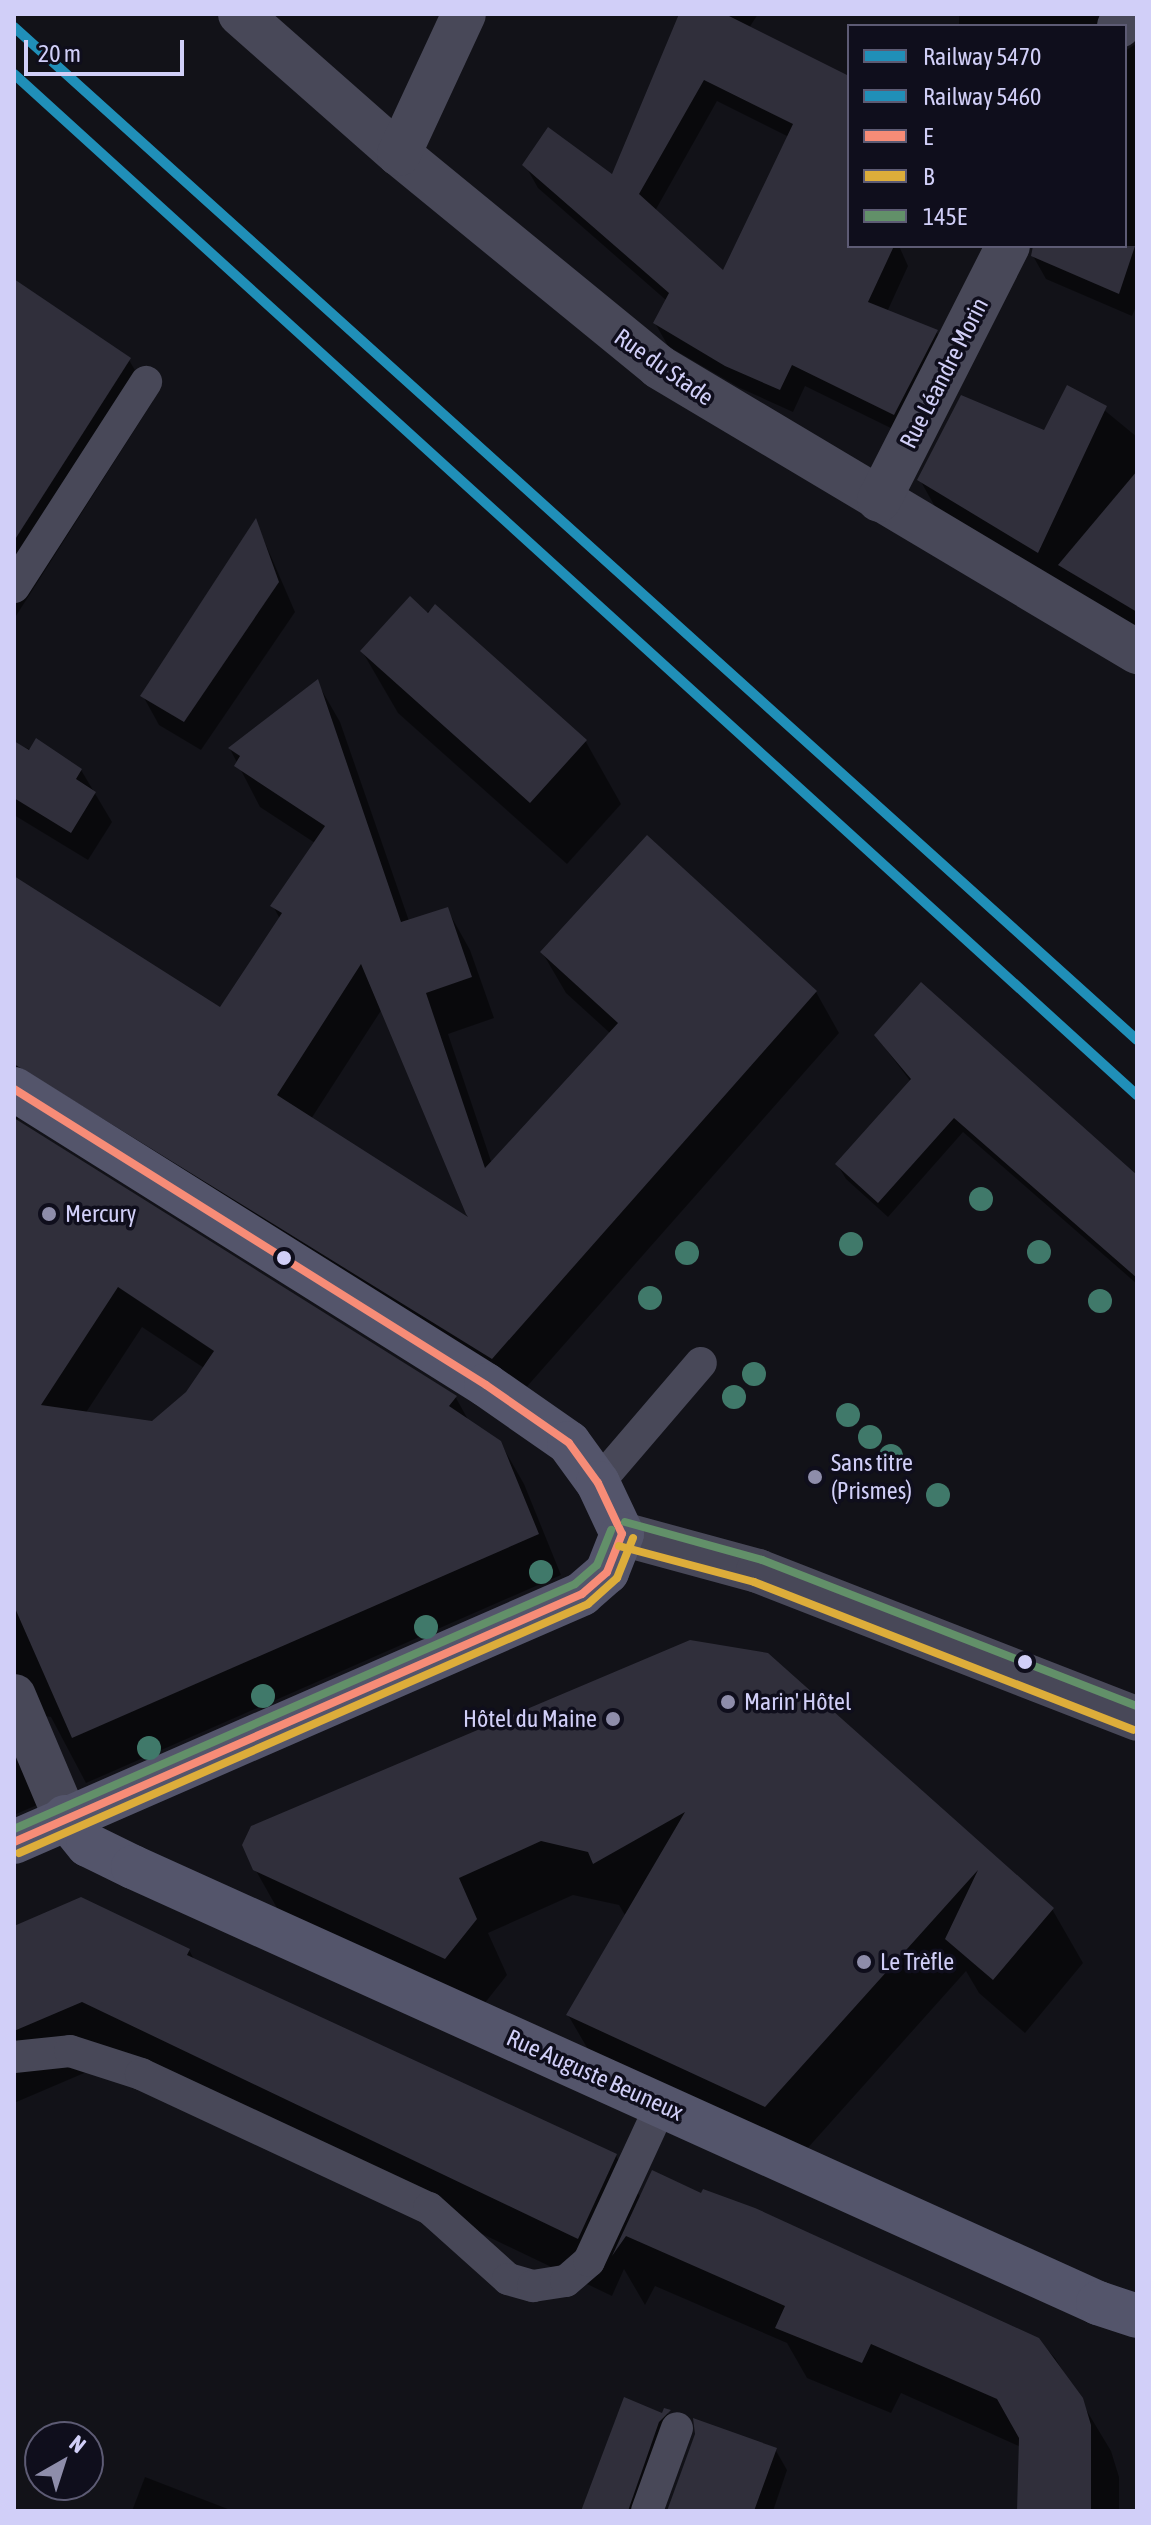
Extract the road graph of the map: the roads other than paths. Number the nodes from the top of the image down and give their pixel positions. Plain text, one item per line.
1 (240, 14) edge
2 (464, 14) edge
3 (399, 154) junction
4 (1007, 248) edge
5 (146, 382) dead end
6 (879, 500) junction
7 (14, 587) edge
8 (1137, 652) edge
9 (14, 1089) edge
10 (701, 1363) dead end
11 (598, 1483) junction
12 (622, 1534) junction
13 (14, 1696) edge
14 (1137, 1719) edge
15 (65, 1817) junction
16 (14, 1842) edge
17 (14, 2057) edge
18 (661, 2105) junction
19 (1137, 2316) edge
20 (677, 2428) dead end
21 (647, 2511) edge

1 - 3 street, Rue du Stade
2 - 3 street
3 - 6 street, Rue du Stade
4 - 6 street, Rue Léandre Morin
5 - 7 lane
6 - 8 street, Rue du Stade
9 - 11 street
10 - 11 lane
11 - 12 street
12 - 14 street
12 - 15 street
13 - 15 street
15 - 16 street
15 - 18 street, Rue Auguste Beuneux
17 - 18 lane
18 - 19 street, Rue Auguste Beuneux
20 - 21 lane

